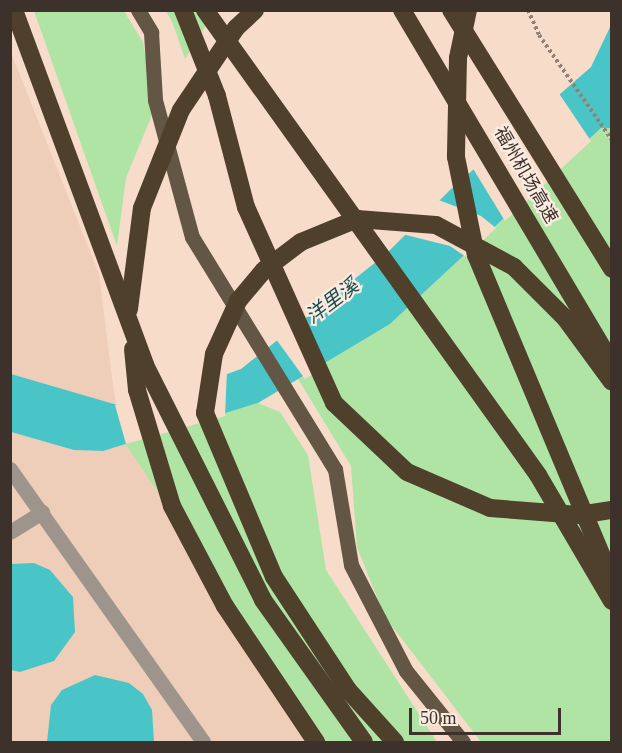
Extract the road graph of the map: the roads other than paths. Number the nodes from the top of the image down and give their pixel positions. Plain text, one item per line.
1 (14, 10) edge
2 (138, 10) edge
3 (183, 10) edge
4 (206, 10) edge
5 (255, 10) edge
6 (402, 10) edge
7 (451, 10) edge
8 (468, 10) edge
9 (612, 269) edge
10 (612, 363) edge
11 (612, 382) edge
12 (10, 469) edge
13 (612, 510) edge
14 (42, 512) junction
15 (10, 532) edge
16 (612, 580) edge
17 (612, 601) edge
18 (203, 742) edge
19 (315, 742) edge
20 (364, 742) edge
21 (395, 742) edge
22 (463, 742) edge

1 - 20 highway, bridge
2 - 22 main road
3 - 13 highway, bridge
4 - 17 highway
5 - 19 highway, bridge
6 - 10 highway, 福州机场高速
7 - 9 highway, 福州机场高速
8 - 16 highway
11 - 21 highway, bridge
12 - 14 lane
14 - 15 lane
14 - 18 lane

